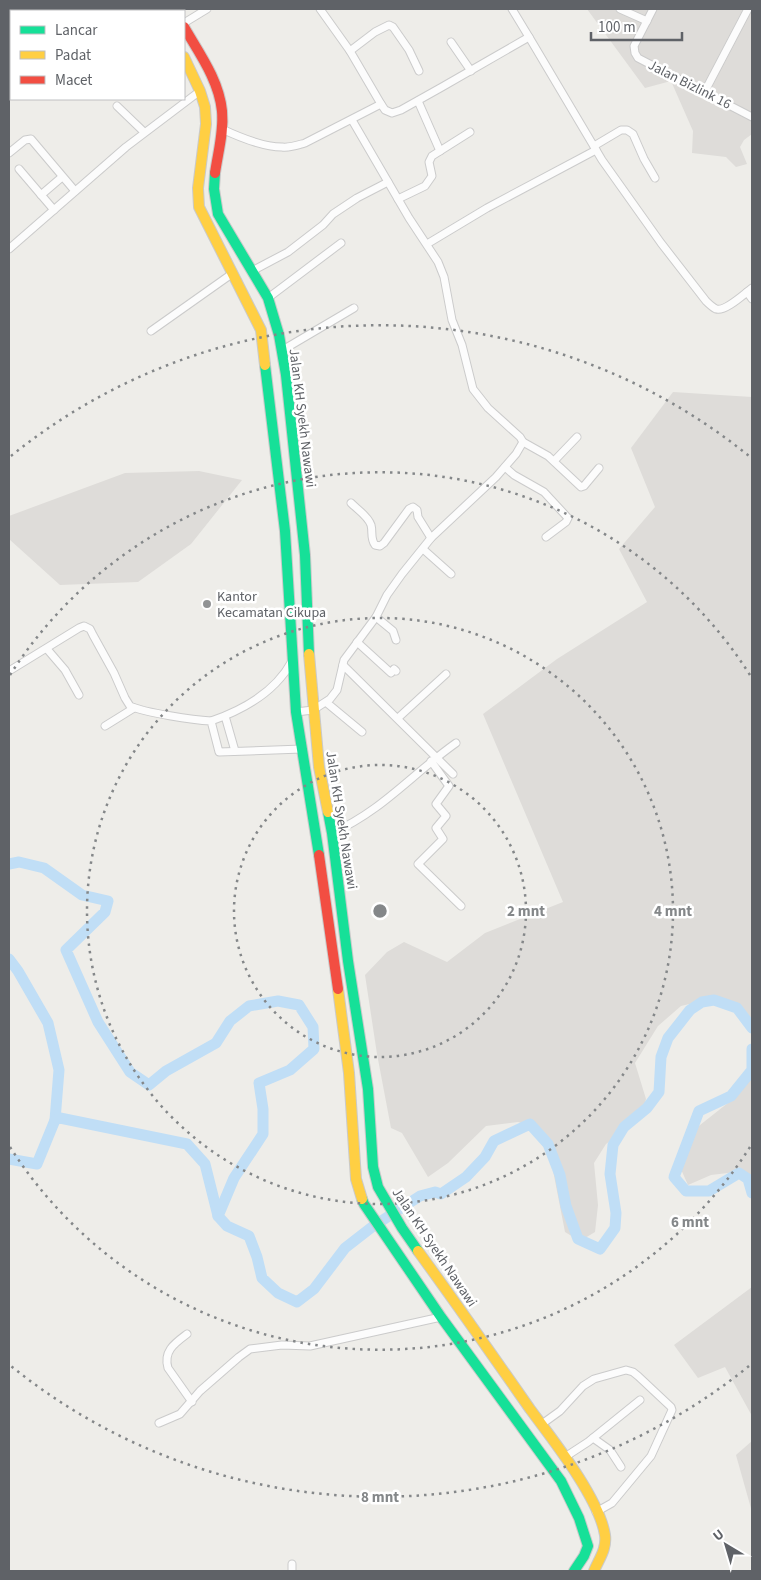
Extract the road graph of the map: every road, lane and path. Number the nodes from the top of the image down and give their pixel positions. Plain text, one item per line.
1 (207, 9) edge
2 (320, 9) edge
3 (512, 9) edge
4 (620, 9) edge
5 (653, 9) edge
6 (748, 9) edge
7 (646, 21) junction
8 (185, 22) edge
9 (185, 29) edge
10 (529, 37) junction
11 (451, 42) dead end
12 (350, 51) junction
13 (185, 59) edge
14 (419, 71) dead end
15 (471, 71) junction
16 (200, 91) junction
17 (705, 91) junction
18 (418, 101) junction
19 (381, 104) junction
20 (118, 106) dead end
21 (752, 117) edge
22 (352, 120) junction
23 (222, 129) junction
24 (144, 132) junction
25 (470, 132) dead end
26 (595, 148) junction
27 (440, 151) junction
28 (9, 154) edge
29 (19, 169) dead end
30 (62, 177) junction
31 (655, 178) dead end
32 (388, 182) junction
33 (75, 191) junction
34 (41, 195) junction
35 (398, 199) junction
36 (54, 210) junction
37 (341, 243) dead end
38 (427, 244) junction
39 (9, 249) edge
40 (252, 271) junction
41 (233, 273) junction
42 (750, 290) edge
43 (268, 298) junction
44 (752, 299) edge
45 (354, 308) dead end
46 (151, 331) dead end
47 (281, 352) junction
48 (577, 437) dead end
49 (523, 442) junction
50 (554, 461) junction
51 (506, 467) junction
52 (599, 468) dead end
53 (351, 504) dead end
54 (546, 537) dead end
55 (431, 538) junction
56 (423, 549) junction
57 (451, 574) dead end
58 (376, 617) junction
59 (396, 640) dead end
60 (357, 642) junction
61 (47, 649) junction
62 (293, 661) junction
63 (343, 665) junction
64 (9, 671) edge
65 (396, 671) dead end
66 (446, 674) dead end
67 (79, 695) dead end
68 (327, 703) junction
69 (134, 708) junction
70 (313, 710) junction
71 (296, 712) junction
72 (225, 716) junction
73 (398, 718) junction
74 (211, 721) junction
75 (105, 726) dead end
76 (362, 732) dead end
77 (456, 743) dead end
78 (302, 749) junction
79 (235, 751) junction
80 (434, 759) junction
81 (453, 774) dead end
82 (332, 833) junction
83 (462, 906) dead end
84 (441, 1317) junction
85 (187, 1334) dead end
86 (640, 1400) dead end
87 (192, 1402) junction
88 (159, 1423) dead end
89 (542, 1424) junction
90 (592, 1438) junction
91 (565, 1458) junction
92 (621, 1467) dead end
93 (596, 1512) junction
94 (574, 1571) edge
95 (594, 1571) edge

1 - 8 street
2 - 12 street
3 - 10 street
4 - 7 street
5 - 7 street, Jalan Bizlink 16
6 - 17 street
7 - 17 street, Jalan Bizlink 16
9 - 23 main road, Jalan KH Syekh Nawawi
10 - 15 street
10 - 26 street
11 - 15 street
12 - 14 street
12 - 19 street
13 - 16 main road, Jalan KH Syekh Nawawi
15 - 18 street
16 - 24 street
16 - 41 main road, Jalan KH Syekh Nawawi
17 - 21 street, Jalan Bizlink 16
18 - 19 street
18 - 27 street
19 - 22 street
20 - 24 street
22 - 23 street
22 - 32 street
23 - 40 main road, Jalan KH Syekh Nawawi
24 - 33 street
25 - 27 street
26 - 31 street
26 - 38 street
26 - 42 street
27 - 35 street
28 - 30 street
29 - 34 street
30 - 33 street
30 - 34 street
32 - 35 street
32 - 40 street
33 - 36 street
34 - 36 street
35 - 38 street
36 - 39 street
37 - 43 street
38 - 49 street
40 - 43 main road, Jalan KH Syekh Nawawi
41 - 46 street
41 - 62 main road, Jalan KH Syekh Nawawi
42 - 44 street
43 - 47 main road, Jalan KH Syekh Nawawi
45 - 47 street
47 - 70 main road, Jalan KH Syekh Nawawi
48 - 50 street
49 - 50 street
49 - 51 street
50 - 52 street
51 - 54 street
51 - 55 street
53 - 55 street
55 - 56 street
56 - 57 street
56 - 58 street
58 - 59 street
58 - 60 street
60 - 63 street
60 - 65 street
61 - 64 street
61 - 67 street
61 - 69 street
62 - 71 main road, Jalan KH Syekh Nawawi
62 - 72 street
63 - 68 street
63 - 73 street
66 - 73 street
68 - 70 street
68 - 76 street
69 - 74 street
69 - 75 street
70 - 71 street
70 - 82 main road, Jalan KH Syekh Nawawi
71 - 78 main road, Jalan KH Syekh Nawawi
72 - 74 street
72 - 79 street
73 - 80 street
74 - 79 street
77 - 80 street
78 - 79 street
78 - 84 main road, Jalan KH Syekh Nawawi
80 - 81 street
80 - 82 street
80 - 83 street
82 - 89 main road, Jalan KH Syekh Nawawi
84 - 87 street
84 - 94 main road, Jalan KH Syekh Nawawi
85 - 87 street
86 - 90 street
87 - 88 street
89 - 91 main road, Jalan KH Syekh Nawawi
89 - 93 street
90 - 91 street
90 - 92 street
91 - 93 main road, Jalan KH Syekh Nawawi
93 - 95 main road, Jalan KH Syekh Nawawi

